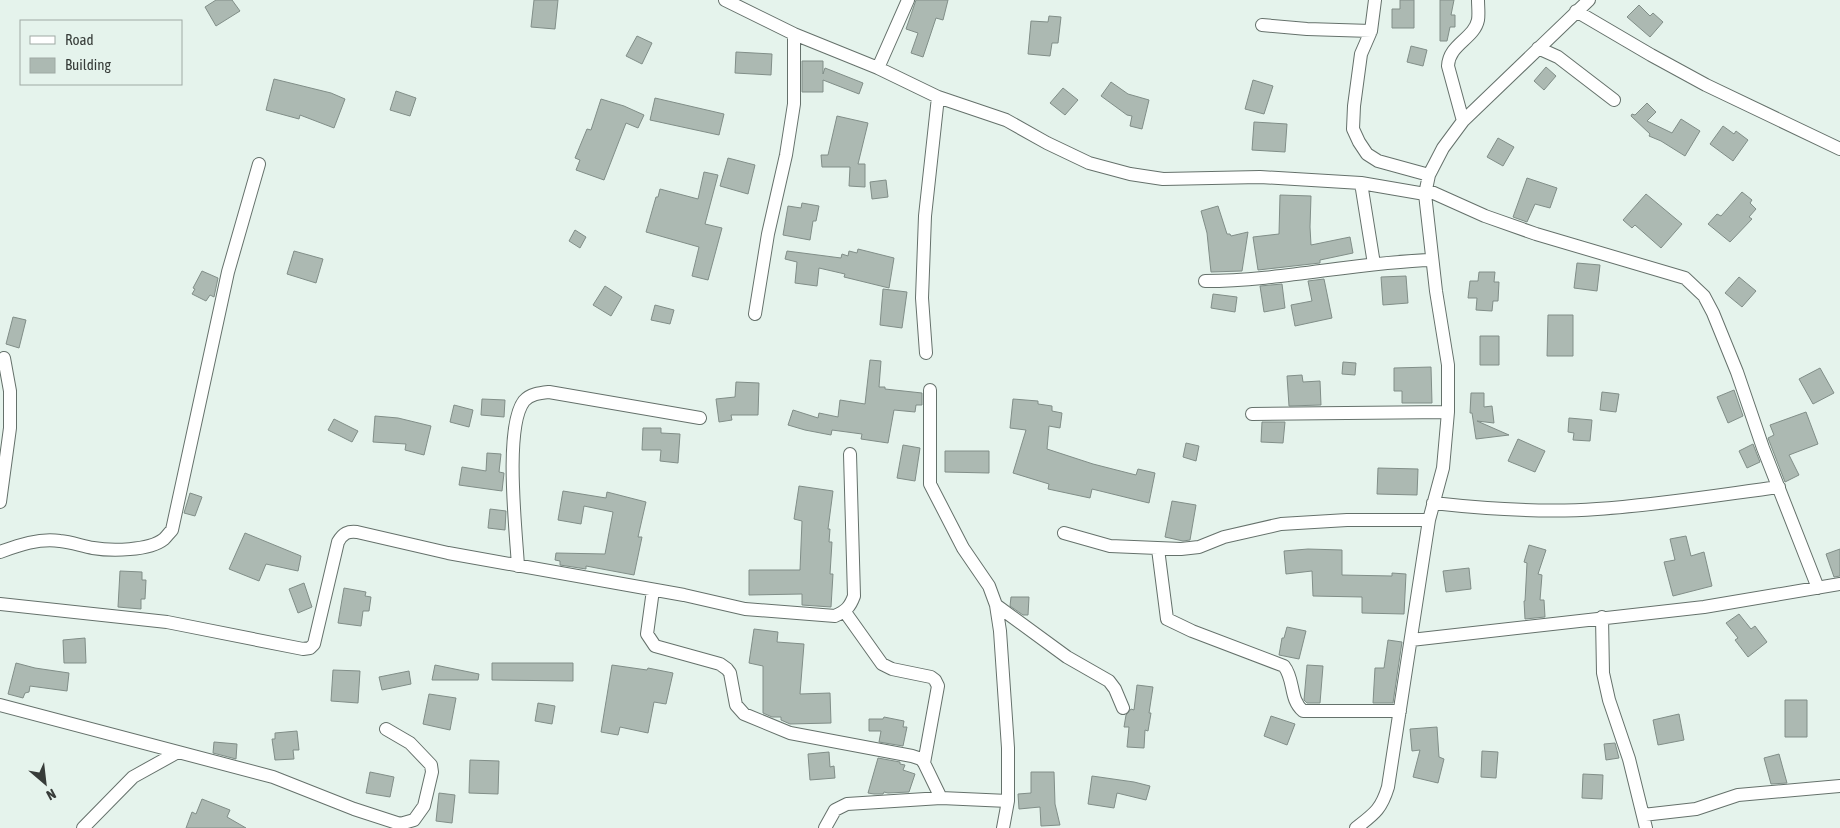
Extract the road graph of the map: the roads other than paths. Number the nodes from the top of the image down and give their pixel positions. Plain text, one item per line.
1 (725, 0) edge
2 (908, 0) edge
3 (1376, 0) edge
4 (1478, 0) edge
5 (1589, 0) edge
6 (1576, 11) junction
7 (1262, 24) dead end
8 (1371, 31) junction
9 (794, 34) junction
10 (1538, 48) junction
11 (878, 68) junction
12 (938, 97) junction
13 (1614, 100) dead end
14 (1463, 121) junction
15 (1840, 150) edge
16 (259, 164) dead end
17 (1429, 175) junction
18 (1361, 183) junction
19 (1426, 192) junction
20 (1432, 260) junction
21 (1374, 264) junction
22 (1205, 281) dead end
23 (755, 314) dead end
24 (926, 353) dead end
25 (4, 358) dead end
26 (930, 390) dead end
27 (1448, 412) junction
28 (1252, 414) dead end
29 (700, 418) dead end
30 (850, 454) dead end
31 (1779, 487) junction
32 (0, 502) edge
33 (1433, 503) junction
34 (1428, 520) junction
35 (1064, 533) dead end
36 (1158, 549) junction
37 (0, 552) edge
38 (518, 566) junction
39 (1840, 584) edge
40 (1818, 588) junction
41 (653, 590) junction
42 (0, 604) edge
43 (996, 605) junction
44 (845, 612) junction
45 (1602, 617) junction
46 (1411, 640) junction
47 (0, 705) edge
48 (1123, 708) dead end
49 (1400, 711) junction
50 (386, 728) dead end
51 (178, 752) junction
52 (924, 762) junction
53 (1840, 786) edge
54 (941, 798) junction
55 (1008, 801) junction
56 (1644, 822) edge
57 (83, 828) edge
58 (825, 828) edge
59 (1003, 828) edge
60 (1356, 828) edge

1 - 9 street
2 - 11 street
3 - 8 street
4 - 14 street
5 - 6 street
6 - 10 street
6 - 15 street
7 - 8 street
8 - 17 street
9 - 11 street
9 - 23 street
10 - 13 street
10 - 14 street
11 - 12 street
12 - 18 street
12 - 24 street
14 - 17 street
16 - 37 street
17 - 19 street
18 - 19 street
18 - 21 street
19 - 20 street
19 - 31 street
20 - 21 street
20 - 27 street
21 - 22 street
25 - 32 street
26 - 43 street
27 - 28 street
27 - 33 street
29 - 38 street
30 - 44 street
31 - 33 street
31 - 40 street
33 - 34 street
34 - 36 street
34 - 46 street
35 - 36 street
36 - 49 street
38 - 41 street
38 - 42 street
39 - 40 street
40 - 45 street
41 - 44 street
41 - 52 street
43 - 48 street
43 - 55 street
44 - 52 street
45 - 46 street
45 - 56 street
46 - 49 street
47 - 51 street
49 - 60 street
50 - 51 street
51 - 57 street
52 - 54 street
53 - 56 street
54 - 55 street
54 - 58 street
55 - 59 street

